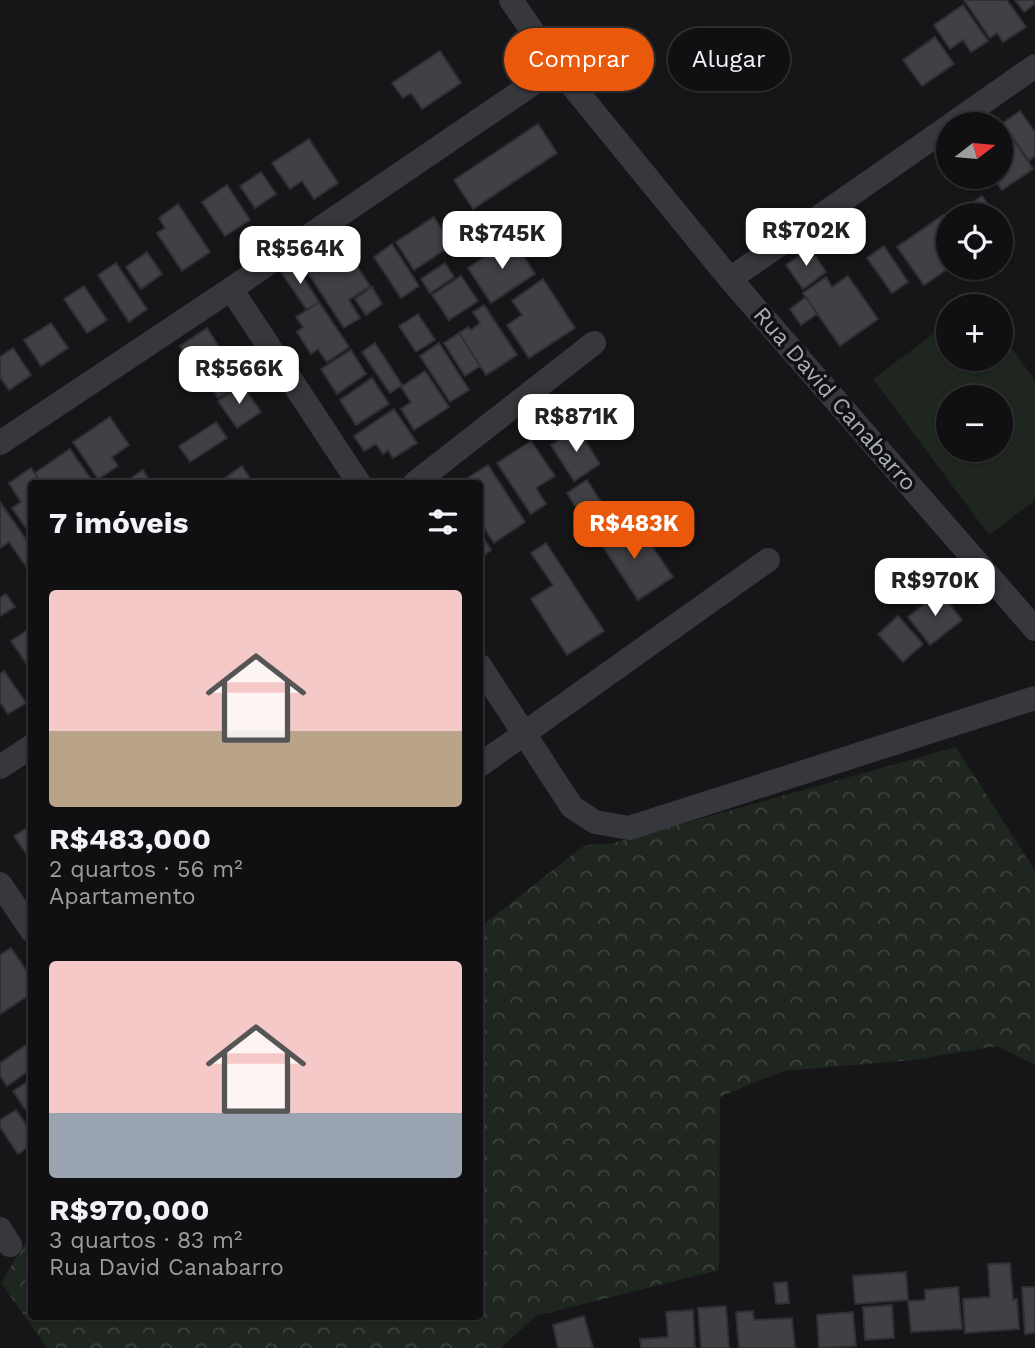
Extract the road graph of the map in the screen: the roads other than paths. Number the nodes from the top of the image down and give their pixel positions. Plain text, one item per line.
1 (511, 0) edge
2 (531, 28) edge
3 (1035, 66) edge
4 (520, 91) edge
5 (577, 91) edge
6 (969, 112) edge
7 (936, 135) edge
8 (730, 279) junction
9 (231, 289) junction
10 (594, 343) dead end
11 (0, 443) edge
12 (357, 480) edge
13 (419, 480) edge
14 (768, 560) dead end
15 (1035, 629) edge
16 (483, 671) edge
17 (1035, 698) edge
18 (524, 734) junction
19 (28, 749) edge
20 (483, 763) edge
21 (0, 767) edge
22 (1, 887) edge
23 (28, 925) edge

1 - 2 street, Rua David Canabarro
3 - 6 street
4 - 9 street
5 - 8 street, Rua David Canabarro
7 - 8 street
8 - 15 street, Rua David Canabarro
9 - 11 street
9 - 12 street
10 - 13 street
14 - 18 street
16 - 18 street
17 - 18 street
18 - 20 street
19 - 21 street
22 - 23 street

